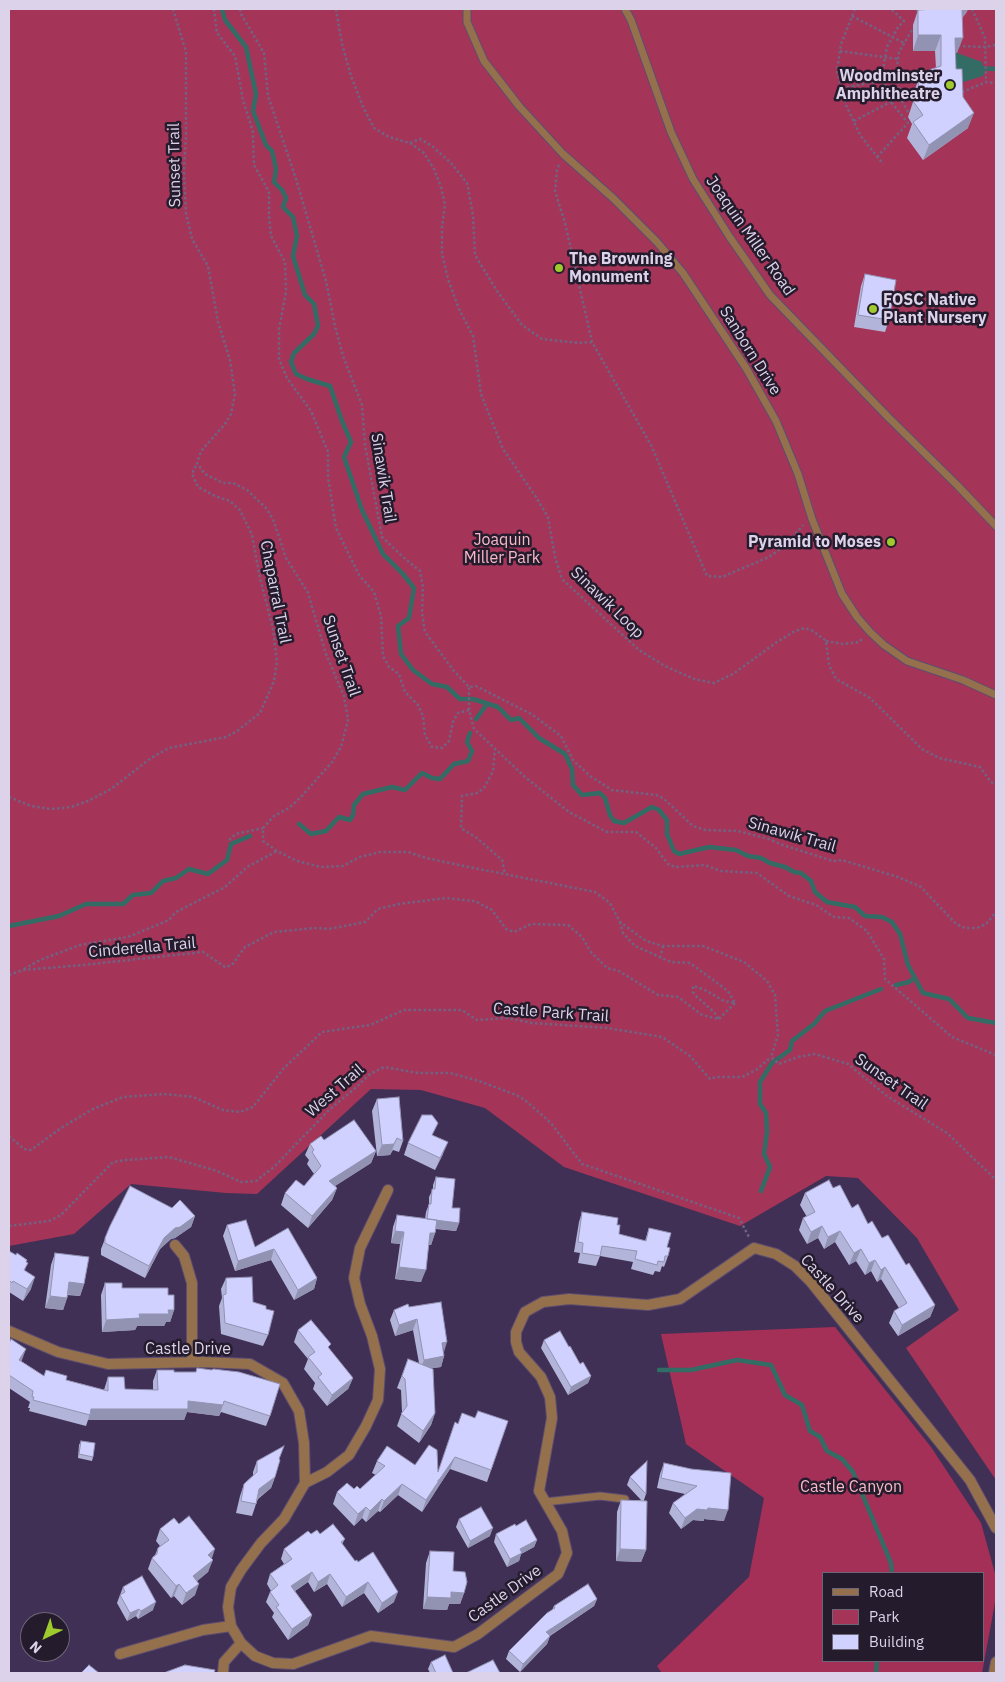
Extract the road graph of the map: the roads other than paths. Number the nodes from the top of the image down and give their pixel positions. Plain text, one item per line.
1 (467, 9) edge
2 (625, 9) edge
3 (996, 526) edge
4 (996, 694) edge
5 (388, 1190) dead end
6 (176, 1245) dead end
7 (9, 1331) edge
8 (192, 1362) junction
9 (305, 1483) junction
10 (625, 1499) edge
11 (545, 1502) junction
12 (996, 1528) edge
13 (231, 1626) junction
14 (241, 1643) junction
15 (120, 1654) dead end
16 (996, 1662) edge
17 (223, 1673) edge
18 (994, 1673) edge

1 - 4 lane, Sanborn Drive
2 - 3 lane, Joaquin Miller Road
5 - 9 street
6 - 8 street
7 - 8 street, Castle Drive
8 - 9 street, Castle Drive
9 - 13 street, Castle Drive
10 - 11 lane
11 - 12 street, Castle Drive
11 - 14 street, Castle Drive
13 - 14 street, Castle Drive
13 - 15 street
14 - 17 street
16 - 18 street

